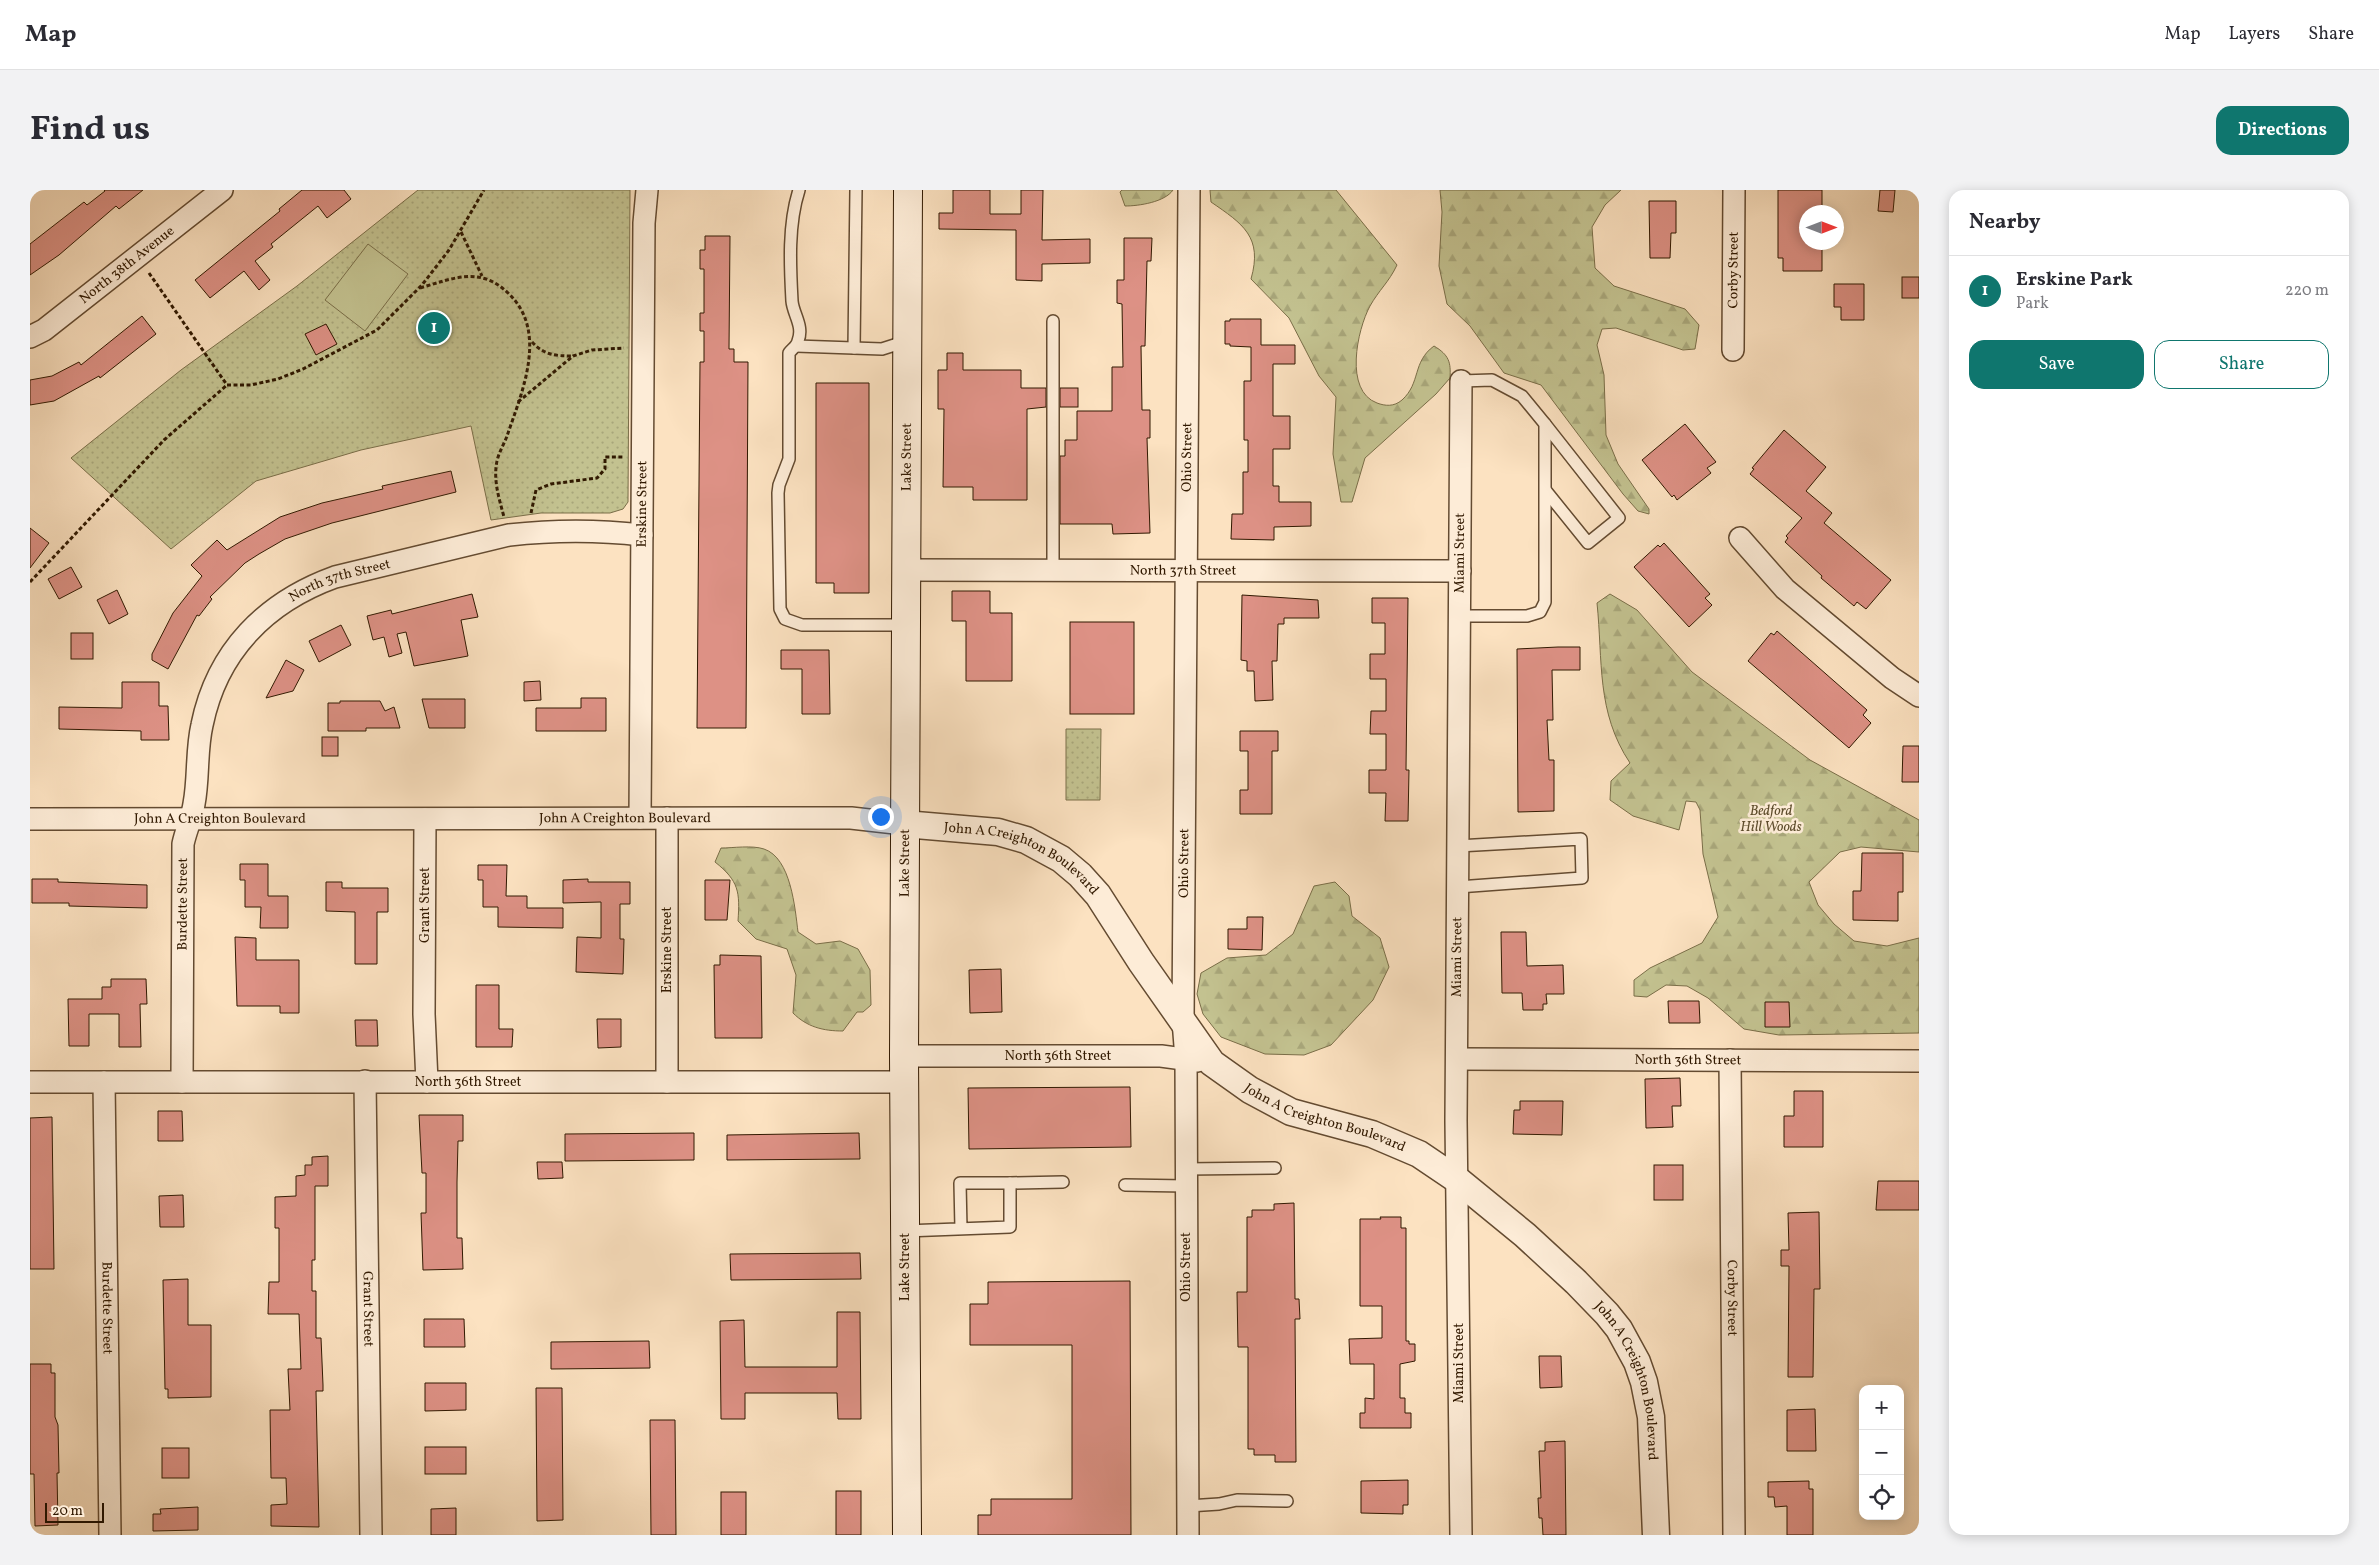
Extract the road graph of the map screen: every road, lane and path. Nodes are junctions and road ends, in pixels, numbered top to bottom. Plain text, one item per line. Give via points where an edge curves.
1 (222, 190) edge
2 (484, 190) edge
3 (647, 190) edge
4 (799, 190) edge
5 (856, 190) edge
6 (908, 190) edge
7 (1189, 190) edge
8 (1734, 190) edge
9 (461, 231) junction
10 (148, 272) dead end
11 (482, 276) junction
12 (420, 288) junction
13 (1053, 321) dead end
14 (30, 337) edge
15 (531, 341) junction
16 (907, 341) junction
17 (796, 346) junction
18 (630, 348) dead end
19 (854, 348) junction
20 (1734, 350) dead end
21 (572, 356) junction
22 (1461, 381) joint
23 (226, 385) junction
24 (518, 402) junction
25 (1545, 424) junction
26 (630, 457) dead end
27 (1546, 491) junction
28 (531, 516) dead end
29 (505, 521) dead end
30 (642, 535) junction
31 (1740, 538) dead end
32 (905, 570) junction
33 (1053, 570) junction
34 (1186, 570) junction
35 (1460, 571) junction
36 (30, 582) edge
37 (1459, 616) junction
38 (905, 625) junction
39 (1919, 696) edge
40 (640, 818) junction
41 (667, 818) junction
42 (30, 819) edge
43 (190, 819) junction
44 (425, 819) junction
45 (904, 824) junction
46 (1458, 846) junction
47 (1458, 887) junction
48 (1183, 1020) junction
49 (1186, 1059) junction
50 (1457, 1059) junction
51 (1730, 1060) junction
52 (1919, 1061) edge
53 (1212, 1063) junction
54 (904, 1069) junction
55 (365, 1081) junction
56 (30, 1082) edge
57 (104, 1082) junction
58 (182, 1082) junction
59 (427, 1082) junction
60 (667, 1082) junction
61 (1275, 1168) dead end
62 (1186, 1178) junction
63 (1458, 1181) junction
64 (1063, 1182) dead end
65 (1010, 1183) junction
66 (1125, 1185) dead end
67 (961, 1228) junction
68 (905, 1230) junction
69 (1287, 1500) dead end
70 (1188, 1506) junction
71 (110, 1535) edge
72 (371, 1535) edge
73 (908, 1535) edge
74 (1188, 1535) edge
75 (1461, 1535) edge
76 (1656, 1535) edge
77 (1734, 1535) edge

1 - 14 street, North 38th Avenue via 44,330
2 - 9 path
3 - 30 street, Erskine Street
4 - 17 lane via 793,209 792,232 792,303 798,316 799,332
5 - 19 lane
6 - 16 main road, Lake Street
7 - 34 street, Ohio Street
8 - 20 street, Corby Street
9 - 11 path
9 - 12 path
10 - 23 path
11 - 12 path
11 - 15 path via 497,282 515,299
12 - 23 path via 377,330 303,370 250,385
13 - 33 lane
15 - 21 path via 541,352
15 - 24 path
16 - 19 lane via 882,349
16 - 32 main road, Lake Street
17 - 19 lane
17 - 38 lane via 788,358 789,459 778,493 780,609 785,619 802,624
18 - 21 path via 592,350
21 - 24 path
22 - 25 lane via 1492,380 1522,396
22 - 35 street, Miami Street
23 - 36 path via 164,440
24 - 29 path via 497,460 495,480
25 - 27 lane
25 - 27 lane via 1619,518 1588,543
26 - 28 path via 605,457 605,469 597,478 542,486 533,495
27 - 37 lane via 1546,602 1540,612 1527,616
30 - 40 street, Erskine Street
30 - 43 street, North 37th Street via 618,532 509,535 334,577 289,598 246,634 228,657 215,682 201,726 196,792
31 - 39 street via 1785,589 1892,678
32 - 33 street, North 37th Street
32 - 38 main road, Lake Street
33 - 34 street, North 37th Street
34 - 35 street, North 37th Street
34 - 48 street, Ohio Street
35 - 37 street, Miami Street
37 - 46 street, Miami Street
38 - 45 main road, Lake Street
40 - 41 street, John A Creighton Boulevard
40 - 44 street, John A Creighton Boulevard
41 - 45 street, John A Creighton Boulevard via 851,818
41 - 60 street, Erskine Street
42 - 43 street, John A Creighton Boulevard
43 - 44 street, John A Creighton Boulevard
43 - 58 street, Burdette Street via 183,844
44 - 59 street, Grant Street
45 - 48 street, John A Creighton Boulevard via 998,832 1026,840 1061,858 1098,895
45 - 54 main road, Lake Street
46 - 47 street, Miami Street
46 - 47 lane via 1581,839 1582,878
47 - 50 street, Miami Street
48 - 49 street, Ohio Street
48 - 53 street, John A Creighton Boulevard
49 - 53 street, North 36th Street
49 - 54 street, North 36th Street via 1161,1056
49 - 62 street, Ohio Street
50 - 51 street, North 36th Street
50 - 63 street, Miami Street
51 - 52 street, North 36th Street
51 - 77 street, Corby Street
53 - 63 street, John A Creighton Boulevard via 1269,1101 1315,1120 1372,1134 1419,1154
54 - 60 street, North 36th Street
54 - 68 main road, Lake Street
55 - 58 street, North 36th Street
55 - 59 street, North 36th Street
55 - 72 street, Grant Street
56 - 57 street, North 36th Street
57 - 58 street, North 36th Street
57 - 71 street, Burdette Street
59 - 60 street, North 36th Street
61 - 62 lane
62 - 66 lane
62 - 70 street, Ohio Street
63 - 75 street, Miami Street
63 - 76 street, John A Creighton Boulevard via 1525,1234 1619,1329 1639,1369 1652,1417
64 - 65 lane
65 - 67 lane via 1010,1227
65 - 67 lane via 960,1183
67 - 68 lane
68 - 73 main road, Lake Street
69 - 70 lane via 1237,1500
70 - 74 street, Ohio Street

